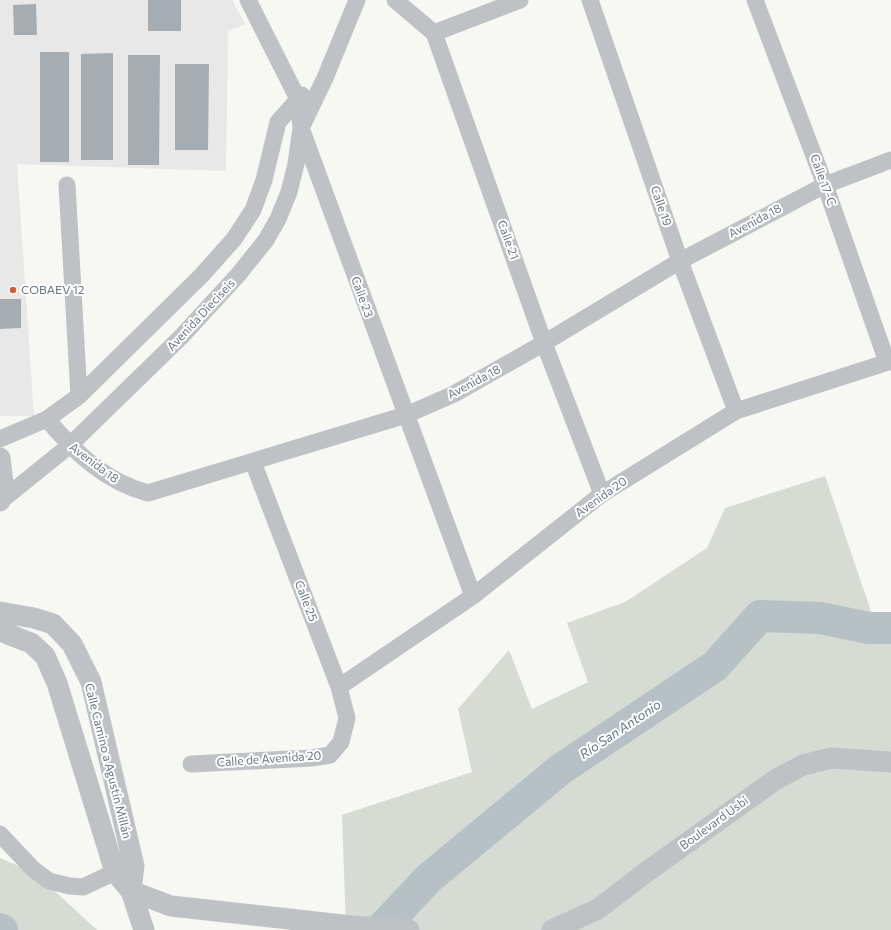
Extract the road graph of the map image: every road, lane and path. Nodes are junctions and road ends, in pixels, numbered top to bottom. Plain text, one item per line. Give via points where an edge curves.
1 (248, 0) edge
2 (357, 0) edge
3 (395, 0) edge
4 (520, 0) edge
5 (590, 0) edge
6 (755, 0) edge
7 (434, 33) junction
8 (325, 78) junction
9 (298, 99) junction
10 (301, 128) junction
11 (891, 160) edge
12 (67, 185) dead end
13 (825, 185) junction
14 (680, 261) junction
15 (544, 344) junction
16 (889, 362) edge
17 (79, 396) junction
18 (736, 411) junction
19 (406, 416) junction
20 (47, 419) junction
21 (0, 439) edge
22 (69, 446) junction
23 (0, 458) edge
24 (253, 462) junction
25 (602, 494) junction
26 (1, 501) edge
27 (473, 596) junction
28 (0, 612) edge
29 (0, 631) edge
30 (339, 687) junction
31 (341, 742) joint
32 (891, 762) edge
33 (191, 764) dead end
34 (0, 834) edge
35 (115, 872) junction
36 (131, 891) junction
37 (171, 906) junction
38 (144, 930) edge
39 (409, 930) edge
40 (552, 930) edge

1 - 9 street, Calle 23
2 - 8 street, Avenida Dieciseis
3 - 7 street
4 - 7 street
5 - 14 street, Calle 19
6 - 13 street, Calle 17-C
7 - 15 street, Calle 21
8 - 9 street, Avenida Dieciseis
8 - 10 street, Avenida Dieciseis
9 - 10 street, Calle 23
9 - 17 street, Avenida Dieciseis via 278,122 264,180 253,210 234,239 201,276
10 - 19 street, Calle 23
10 - 22 street, Avenida Dieciseis via 289,192 266,240 238,275 181,337
11 - 13 street, Avenida 18
12 - 17 street
13 - 14 street, Avenida 18
13 - 16 street, Calle 17-C
14 - 15 street, Avenida 18
14 - 18 street, Calle 19
15 - 19 street, Avenida 18 via 454,394
15 - 25 street, Calle 21
16 - 18 street, Avenida 20
17 - 20 street, Avenida Dieciseis
18 - 25 street, Avenida 20
19 - 24 street, Avenida 18
19 - 27 street, Calle 23
20 - 21 street, Avenida Dieciseis
20 - 22 street, Avenida 18
22 - 24 street, Avenida 18 via 112,480 131,489 148,493
22 - 26 street, Avenida Dieciseis
23 - 26 street via 3,483
24 - 30 street, Calle 25
25 - 27 street, Avenida 20
27 - 30 street, Avenida 20
28 - 36 street, Calle Camino a Agustín Millán via 53,624 72,644 91,682 134,866
29 - 35 street, Calle Camino a Agustín Millán via 31,643 45,656 57,684
30 - 31 street, Calle 25 via 347,718
31 - 33 street, Calle de Avenida 20 via 330,755 312,758
32 - 40 street, Boulevard Usbi via 831,758 803,765 775,780 598,910
34 - 35 street via 33,869 49,881 83,887
35 - 36 street, Calle Camino a Agustín Millán
36 - 37 street
36 - 38 street, Calle Camino a Agustín Millán
37 - 38 street
37 - 39 street

